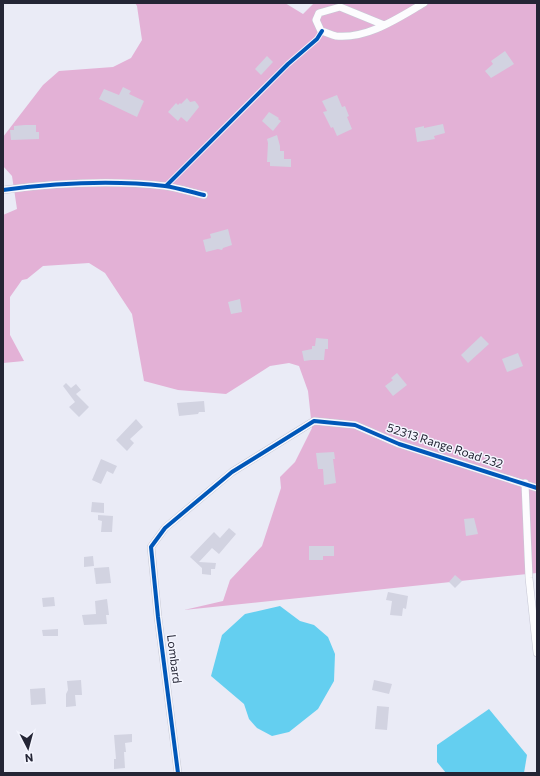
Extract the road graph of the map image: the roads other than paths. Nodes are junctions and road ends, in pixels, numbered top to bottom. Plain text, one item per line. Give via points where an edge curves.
1 (424, 3) edge
2 (384, 26) junction
3 (3, 190) edge
4 (204, 195) dead end
5 (525, 483) junction
6 (537, 488) edge
7 (151, 547) joint
8 (537, 653) edge
9 (178, 773) edge

1 - 2 street
2 - 2 street via 340,7 319,13 316,20 321,31 336,36 355,35
3 - 4 street via 93,182 166,186
5 - 6 street, 52313 Range Road 232
5 - 7 street, 52313 Range Road 232 via 399,444 355,424 314,421 232,472 166,528
5 - 8 street via 529,578
7 - 9 street, Lombard

